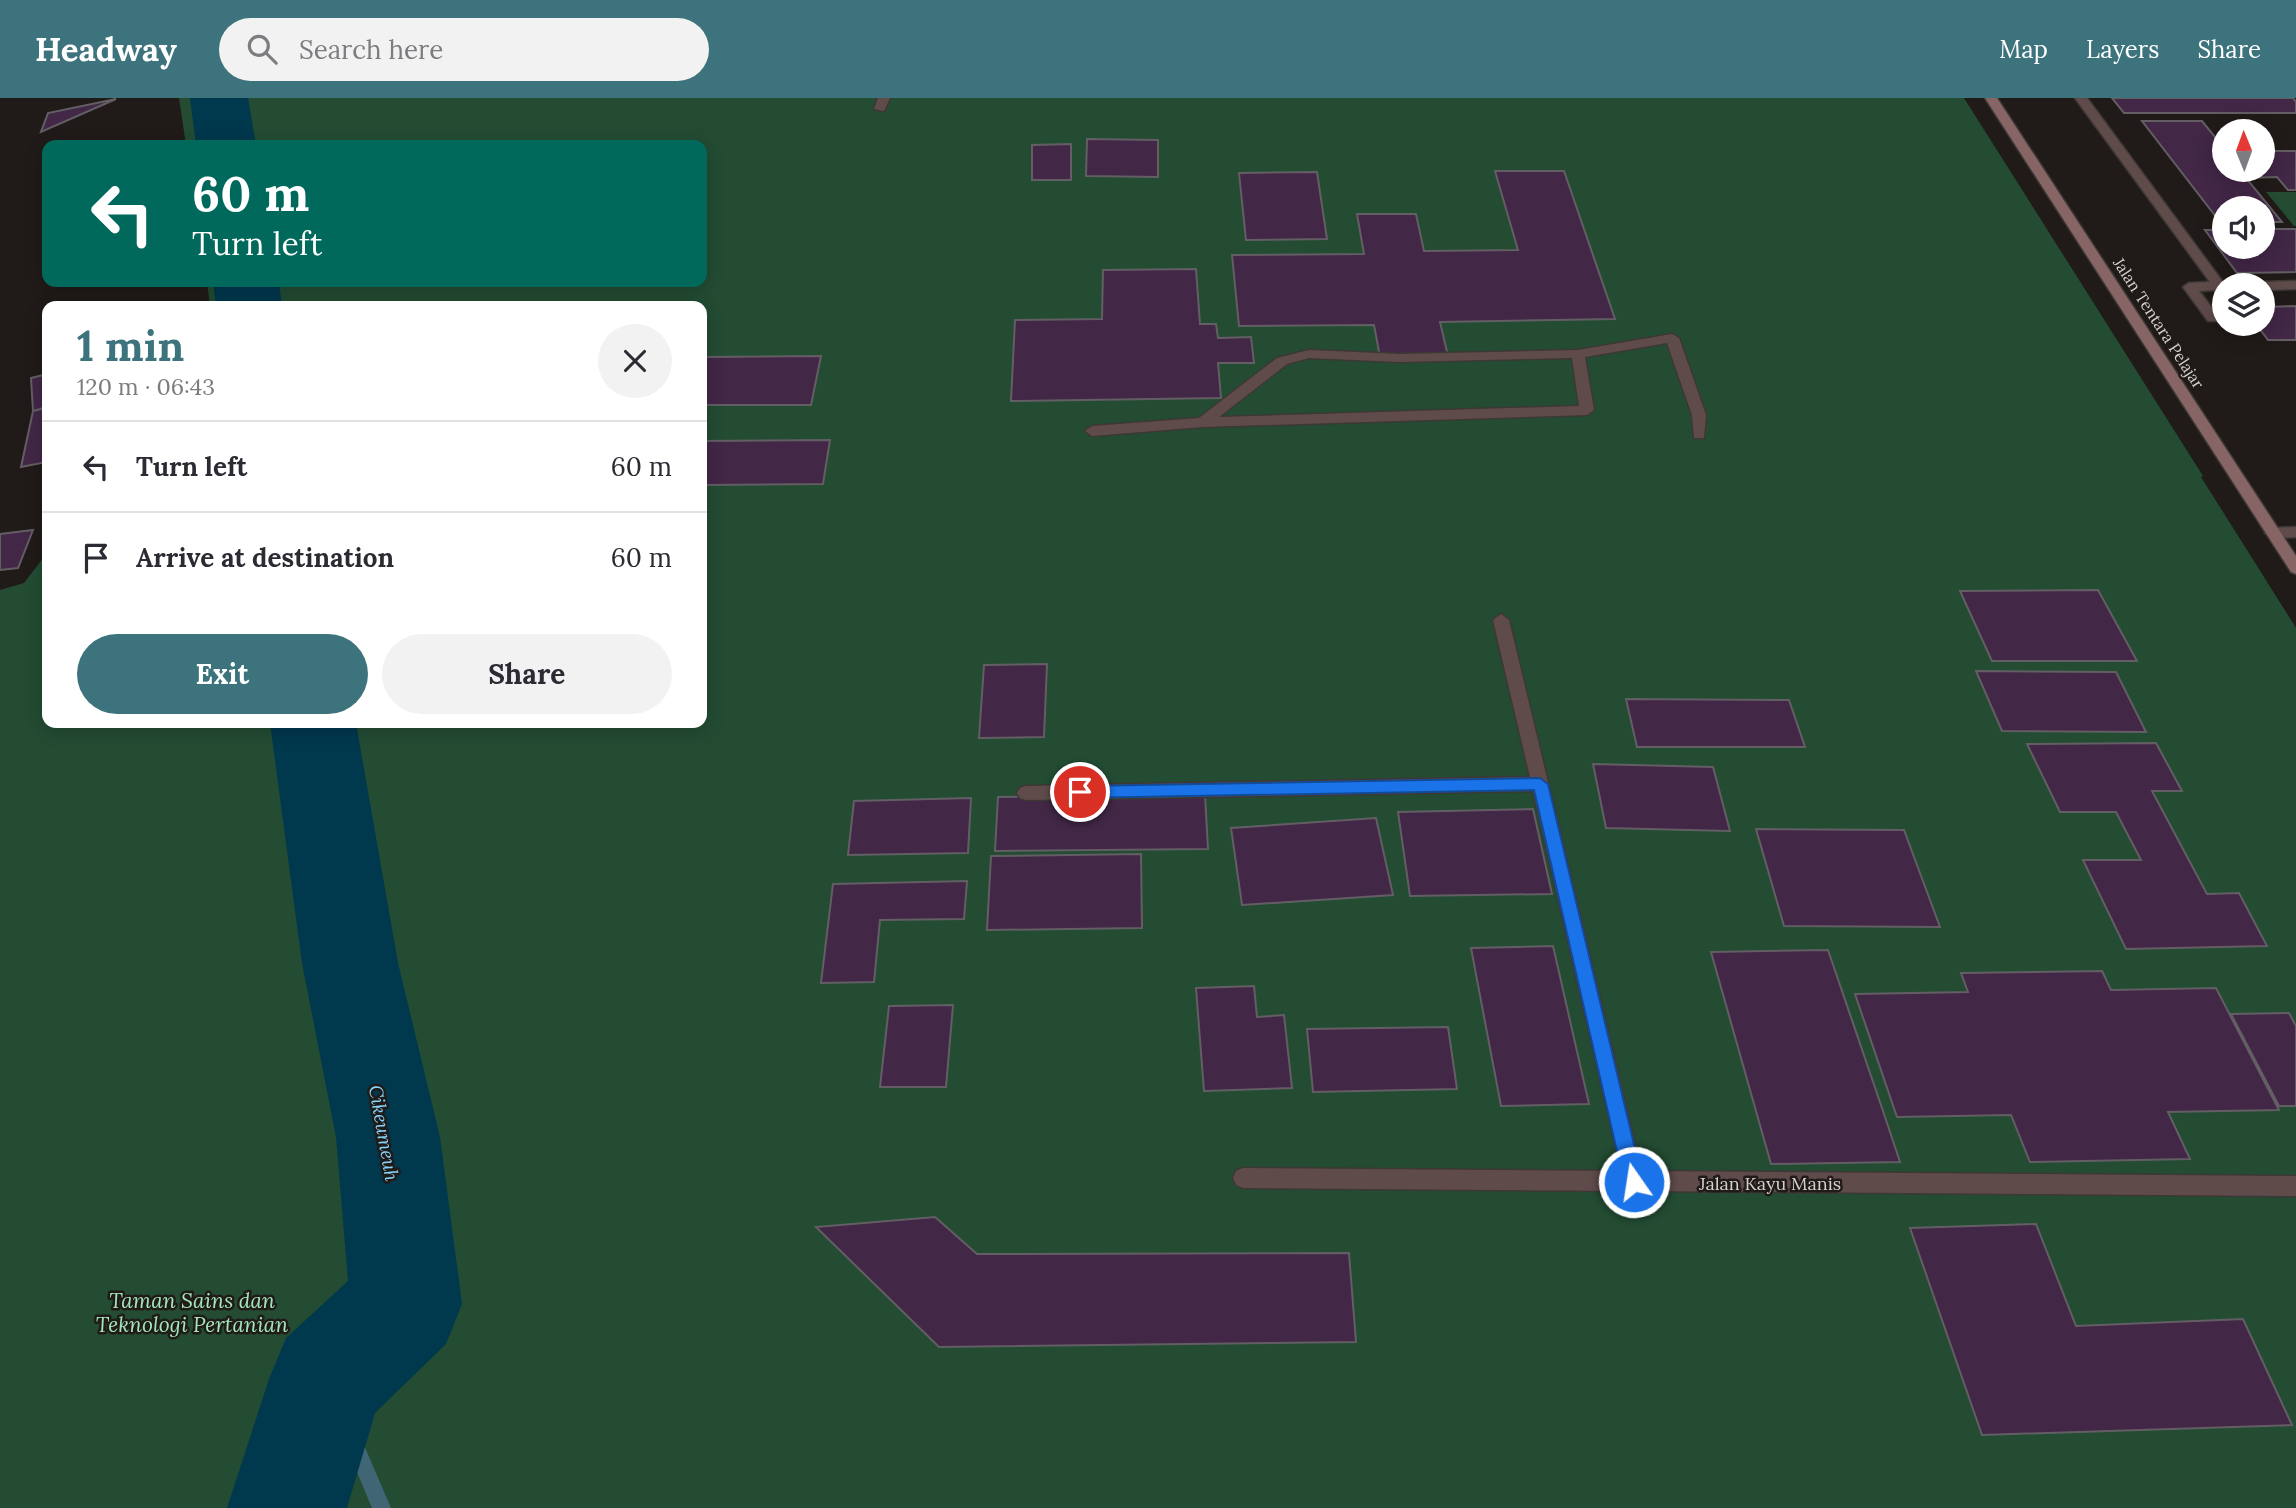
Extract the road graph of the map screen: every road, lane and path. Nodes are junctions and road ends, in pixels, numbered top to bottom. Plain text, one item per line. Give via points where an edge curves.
1 (1991, 98) edge
2 (2081, 98) edge
3 (2212, 273) edge
4 (2296, 285) edge
5 (2212, 286) edge
6 (2275, 286) edge
7 (2212, 317) edge
8 (1578, 354) junction
9 (1203, 422) junction
10 (1091, 431) dead end
11 (1699, 435) dead end
12 (2296, 532) edge
13 (2273, 533) junction
14 (2296, 568) edge
15 (1501, 620) dead end
16 (1540, 784) junction
17 (1026, 793) dead end
18 (1243, 1178) dead end
19 (1634, 1182) junction
20 (2296, 1186) edge

1 - 13 main road, Jalan Tentara Pelajar
2 - 3 street
4 - 6 street
5 - 7 street via 2189,287
8 - 9 street via 1400,358 1309,354 1282,360
8 - 9 street via 1587,410
8 - 11 street via 1672,338 1699,415
9 - 10 street
12 - 13 street
13 - 14 main road, Jalan Tentara Pelajar
15 - 16 street
16 - 17 street
16 - 19 street
18 - 19 street, Jalan Kayu Manis
19 - 20 street, Jalan Kayu Manis

